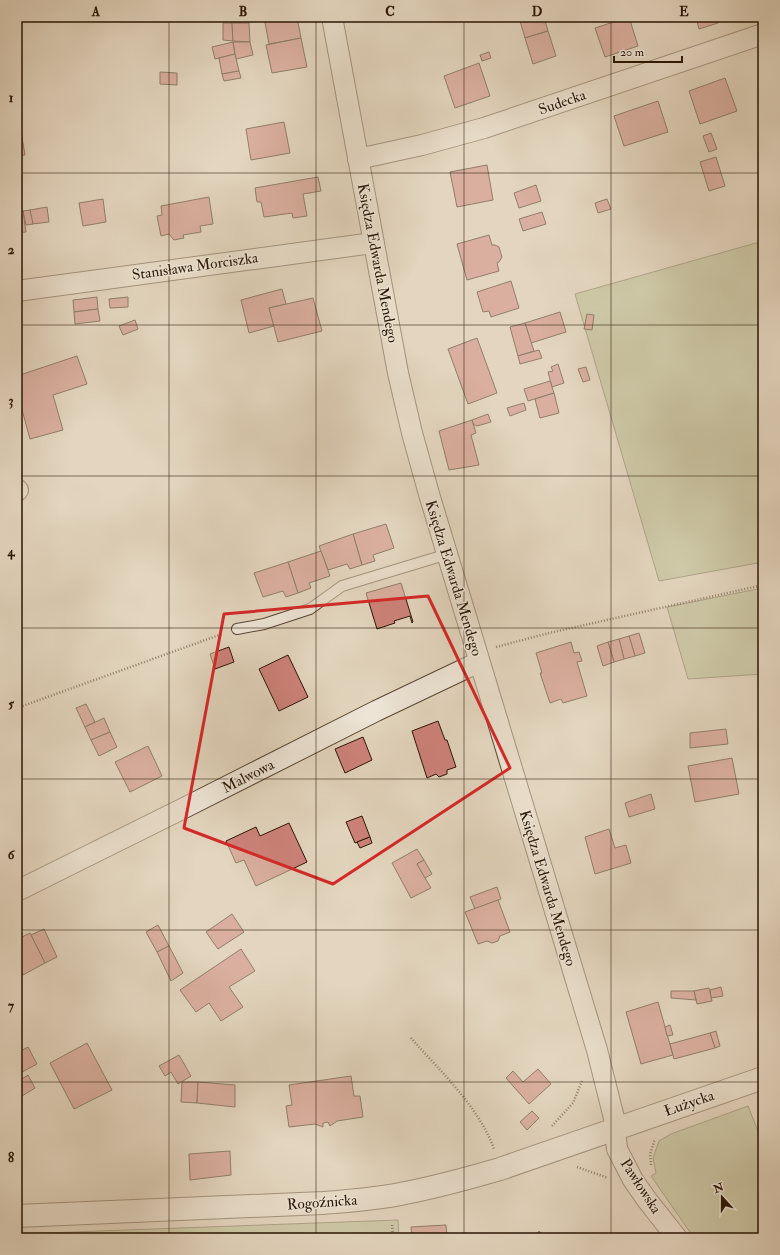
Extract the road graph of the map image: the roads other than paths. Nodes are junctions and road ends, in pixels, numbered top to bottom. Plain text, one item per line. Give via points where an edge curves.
1 (332, 17) edge
2 (763, 34) edge
3 (358, 159) junction
4 (373, 243) junction
5 (17, 290) edge
6 (448, 554) junction
7 (237, 629) road end
8 (478, 657) junction
9 (17, 891) edge
10 (763, 1078) edge
11 (616, 1129) junction
12 (17, 1216) edge
13 (677, 1238) edge

1 - 3 street, Księdza Edwarda Mendego
2 - 3 street, Sudecka via 484,128
3 - 4 street, Księdza Edwarda Mendego
4 - 5 street, Stanisława Morciszka
4 - 6 street, Księdza Edwarda Mendego via 412,433
6 - 7 lane via 342,586 310,609 264,624
6 - 8 street, Księdza Edwarda Mendego
8 - 9 street, Malwowa
8 - 11 street, Księdza Edwarda Mendego via 597,1050
10 - 11 street, Łużycka
11 - 12 street, Rogoźnicka via 465,1180 404,1194 363,1200
11 - 13 street, Pawłowska via 617,1148 625,1165

